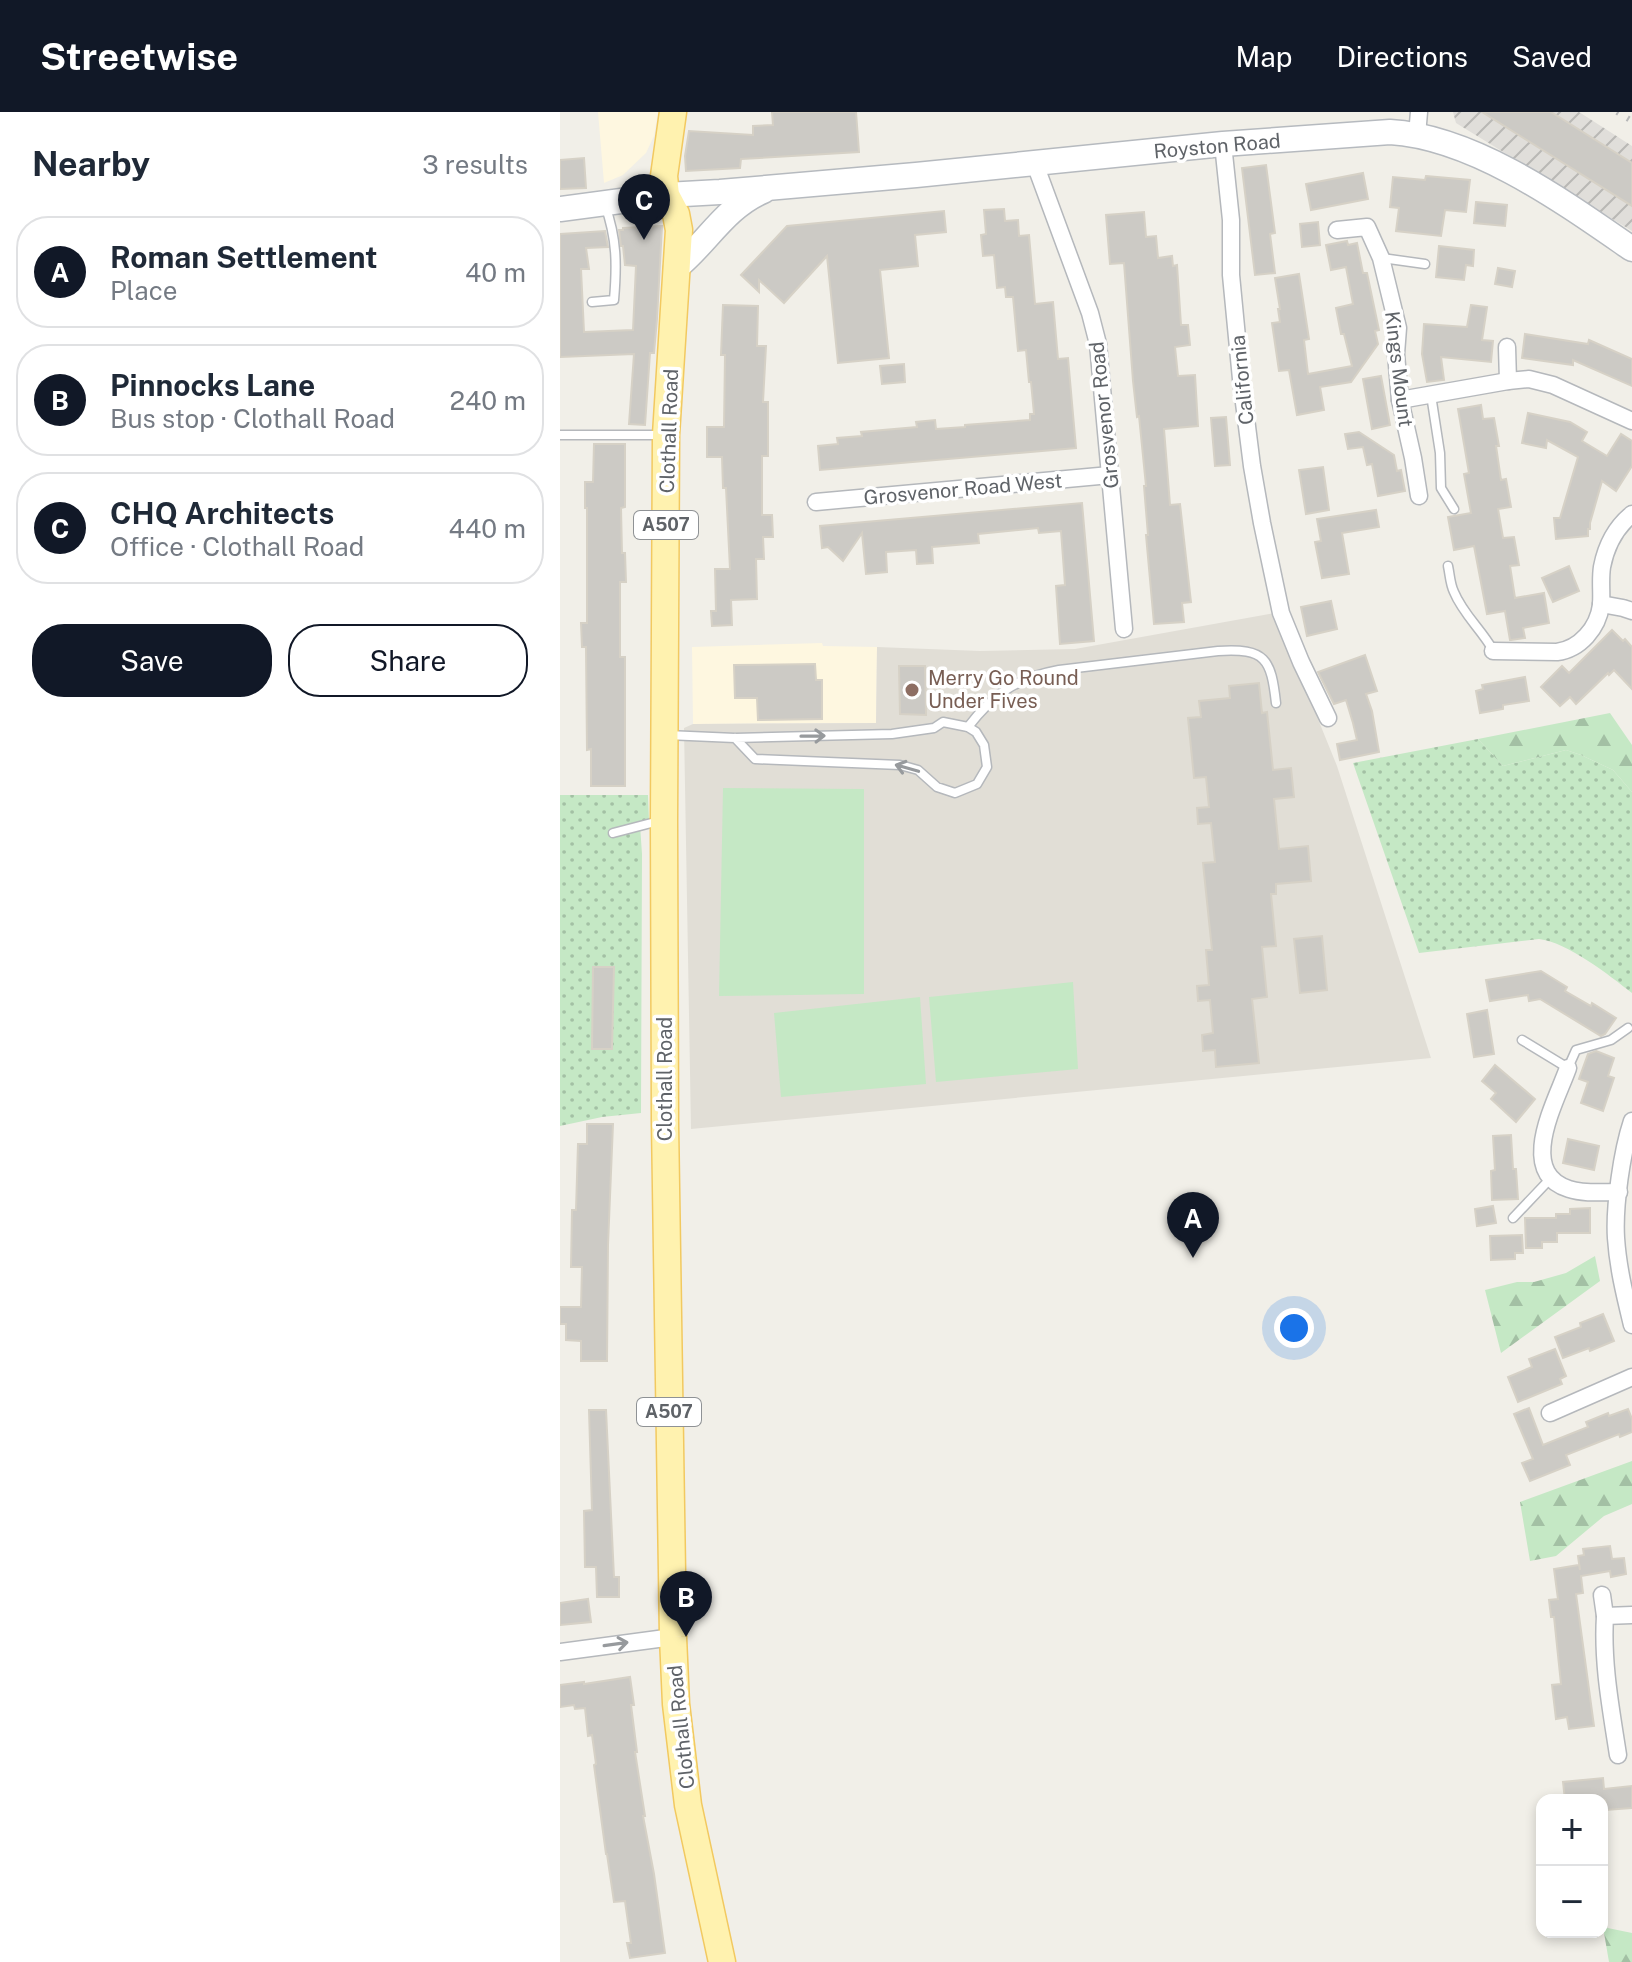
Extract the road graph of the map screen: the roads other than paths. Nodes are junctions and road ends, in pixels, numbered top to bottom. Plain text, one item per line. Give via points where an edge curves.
1 (673, 112) edge
2 (1418, 124) edge
3 (1223, 144) junction
4 (1035, 164) junction
5 (773, 187) junction
6 (666, 195) junction
7 (605, 205) junction
8 (560, 209) edge
9 (1337, 230) dead end
10 (1632, 249) edge
11 (1381, 258) junction
12 (1425, 264) dead end
13 (676, 268) junction
14 (592, 302) dead end
15 (1507, 347) dead end
16 (1508, 381) junction
17 (1431, 395) junction
18 (1400, 400) junction
19 (1632, 421) edge
20 (560, 435) edge
21 (666, 435) junction
22 (1110, 475) junction
23 (1419, 496) dead end
24 (816, 502) dead end
25 (1454, 509) dead end
26 (1632, 514) edge
27 (1448, 566) dead end
28 (1601, 604) junction
29 (1632, 611) edge
30 (1124, 629) dead end
31 (1493, 651) joint
32 (1276, 703) dead end
33 (1328, 718) dead end
34 (968, 727) junction
35 (665, 735) junction
36 (735, 738) junction
37 (664, 821) junction
38 (613, 833) dead end
39 (1628, 1028) dead end
40 (1522, 1040) dead end
41 (1568, 1068) junction
42 (1632, 1121) edge
43 (1551, 1177) junction
44 (1619, 1192) junction
45 (1513, 1218) dead end
46 (1632, 1325) edge
47 (1632, 1377) edge
48 (1550, 1413) dead end
49 (1602, 1595) dead end
50 (1632, 1615) edge
51 (1605, 1616) junction
52 (673, 1637) junction
53 (560, 1652) edge
54 (1618, 1755) dead end
55 (722, 1962) edge

1 - 6 main road, A507
2 - 3 main road, Royston Road via 1390,132
2 - 10 main road, Royston Road via 1561,201
3 - 4 main road, Royston Road
3 - 33 street, California via 1252,466 1281,613
4 - 5 main road, Royston Road
4 - 22 street, Grosvenor Road via 1098,344
5 - 6 main road, Royston Road
5 - 13 main road, Royston Road via 727,215
6 - 7 main road, Royston Road
6 - 13 main road, Clothall Road / A507 via 679,230
7 - 8 main road, Royston Road
7 - 14 lane via 617,263 614,300
9 - 11 street, Kings Mount via 1367,227
11 - 12 lane
11 - 18 street, Kings Mount via 1398,328
13 - 21 main road, Clothall Road / A507
15 - 16 street
16 - 17 street
16 - 19 street via 1553,385
17 - 18 street
17 - 25 lane via 1441,488
18 - 23 street, Kings Mount
20 - 21 lane
21 - 35 main road, Clothall Road / A507
22 - 24 street, Grosvenor Road West
22 - 30 street, Grosvenor Road
26 - 28 street via 1607,549
27 - 31 lane via 1455,596
28 - 29 street
28 - 31 street via 1584,639 1566,651
32 - 34 lane via 1273,674 1260,657 1242,649 1035,675 1016,682
36 -> 34 lane via 892,734 943,722
34 -> 36 lane via 984,745 987,767 977,784 955,793 900,765 755,759
35 - 36 lane
35 - 37 main road, Clothall Road / A507
37 - 38 lane
37 - 52 main road, Clothall Road / A507
39 - 41 lane via 1611,1040 1576,1050
40 - 41 lane
41 - 43 street via 1541,1149
42 - 44 street
43 - 44 street via 1574,1191
43 - 45 lane
44 - 46 street via 1616,1236
47 - 48 street
49 - 51 street
50 - 51 street
51 - 54 street via 1606,1681
53 -> 52 street
52 - 55 main road, Clothall Road / A507 via 688,1805

